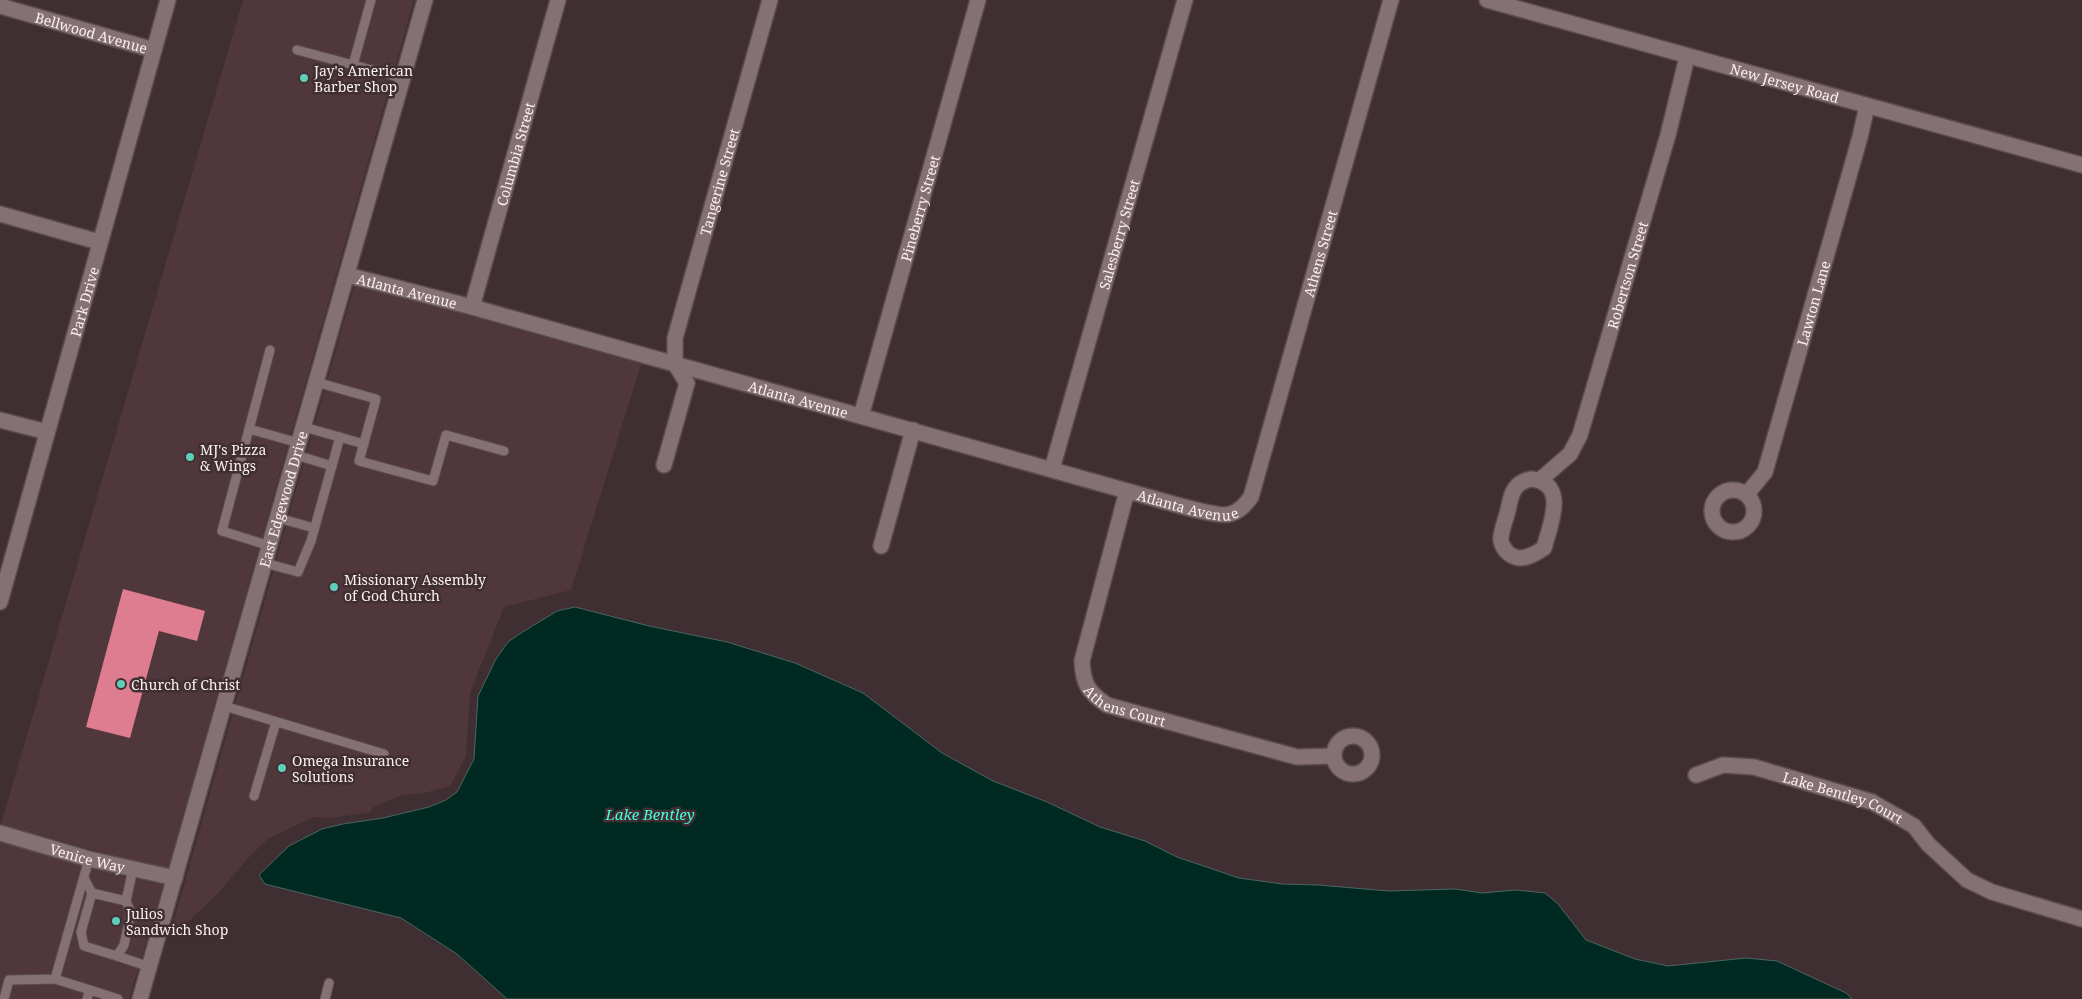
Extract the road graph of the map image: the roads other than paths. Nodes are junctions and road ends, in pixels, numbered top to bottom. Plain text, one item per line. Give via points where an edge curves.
1 (168, 0) edge
2 (371, 0) edge
3 (424, 0) edge
4 (558, 0) edge
5 (770, 0) edge
6 (978, 0) edge
7 (1185, 0) edge
8 (1391, 0) edge
9 (1487, 0) edge
10 (1521, 5) edge
11 (0, 6) edge
12 (154, 50) junction
13 (297, 50) dead end
14 (1687, 57) junction
15 (353, 66) junction
16 (402, 78) junction
17 (1867, 106) junction
18 (2082, 165) edge
19 (0, 214) edge
20 (99, 242) junction
21 (347, 275) junction
22 (472, 307) junction
23 (270, 350) dead end
24 (675, 364) junction
25 (316, 382) junction
26 (861, 416) junction
27 (0, 420) edge
28 (304, 427) junction
29 (249, 429) junction
30 (913, 430) junction
31 (47, 432) junction
32 (340, 438) junction
33 (364, 444) junction
34 (297, 449) junction
35 (504, 451) dead end
36 (664, 465) dead end
37 (332, 466) junction
38 (1052, 469) junction
39 (1540, 480) junction
40 (1127, 491) junction
41 (1747, 494) dead end
42 (1246, 504) joint
43 (278, 518) junction
44 (314, 528) junction
45 (270, 546) junction
46 (881, 546) dead end
47 (265, 563) junction
48 (0, 602) edge
49 (224, 706) junction
50 (276, 722) junction
51 (384, 754) dead end
52 (1334, 756) dead end
53 (1696, 775) dead end
54 (254, 796) dead end
55 (0, 833) edge
56 (89, 859) junction
57 (134, 870) junction
58 (84, 878) junction
59 (176, 878) junction
60 (92, 893) junction
61 (126, 901) junction
62 (2082, 919) edge
63 (117, 956) junction
64 (150, 967) junction
65 (5, 979) edge
66 (55, 979) junction
67 (329, 983) dead end
68 (89, 994) edge
69 (4, 999) edge
70 (118, 999) edge
71 (140, 999) edge
72 (325, 999) edge

1 - 12 street, Park Drive
2 - 15 lane
3 - 16 street, East Edgewood Drive
4 - 22 street, Columbia Street
5 - 24 street, Tangerine Street via 675,338
6 - 26 street, Pineberry Street
7 - 38 street, Salesberry Street
8 - 42 street, Athens Street via 1254,487
9 - 10 street, New Jersey Road
10 - 14 street, New Jersey Road
11 - 12 street, Bellwood Avenue
12 - 20 street, Park Drive
13 - 15 lane
14 - 17 street, New Jersey Road
14 - 39 street, Robertson Street via 1668,135 1580,435 1570,454
15 - 16 lane
16 - 21 street, East Edgewood Drive
17 - 18 street, New Jersey Road
17 - 41 street, Lawton Lane via 1766,472
19 - 20 street
20 - 31 street, Park Drive
21 - 22 street, Atlanta Avenue
21 - 25 street, East Edgewood Drive
22 - 24 street, Atlanta Avenue
23 - 29 lane
24 - 26 street, Atlanta Avenue
24 - 36 street via 687,383
25 - 28 street, East Edgewood Drive
25 - 33 lane via 376,399
26 - 30 street, Atlanta Avenue
27 - 31 street
28 - 32 lane
28 - 34 street, East Edgewood Drive
29 - 34 lane
29 - 45 lane via 222,531
30 - 38 street, Atlanta Avenue
30 - 46 street
31 - 48 street, Park Drive
32 - 33 lane
32 - 37 lane
33 - 35 lane via 359,461 433,481 446,435
34 - 37 lane
34 - 43 street, East Edgewood Drive
37 - 44 lane
38 - 40 street, Atlanta Avenue
39 - 39 street, Robertson Street via 1523,481 1512,494 1500,538 1508,553 1516,557 1533,556 1544,548 1555,499 1547,484
40 - 42 street, Atlanta Avenue via 1228,515
40 - 52 street, Athens Court via 1084,648 1083,678 1092,694 1107,705 1297,757
43 - 44 lane
43 - 45 street, East Edgewood Drive
44 - 47 lane via 298,572
45 - 47 street, East Edgewood Drive
47 - 49 street, East Edgewood Drive
49 - 50 lane
49 - 59 street, East Edgewood Drive
50 - 51 lane
50 - 54 lane
53 - 62 street, Lake Bentley Court via 1723,765 1754,767 1872,802 1914,826 1928,844 1967,880 1992,892
55 - 56 street, Venice Way
56 - 57 street, Venice Way
56 - 58 lane
57 - 59 street, Venice Way
57 - 61 lane
58 - 60 lane
58 - 66 lane
59 - 64 street, East Edgewood Drive
60 - 61 lane
60 - 63 lane via 82,932 84,946
61 - 63 lane via 131,913 124,945
63 - 64 lane
64 - 71 street, East Edgewood Drive
65 - 66 lane
65 - 69 lane
66 - 68 lane
67 - 72 lane
68 - 70 lane

